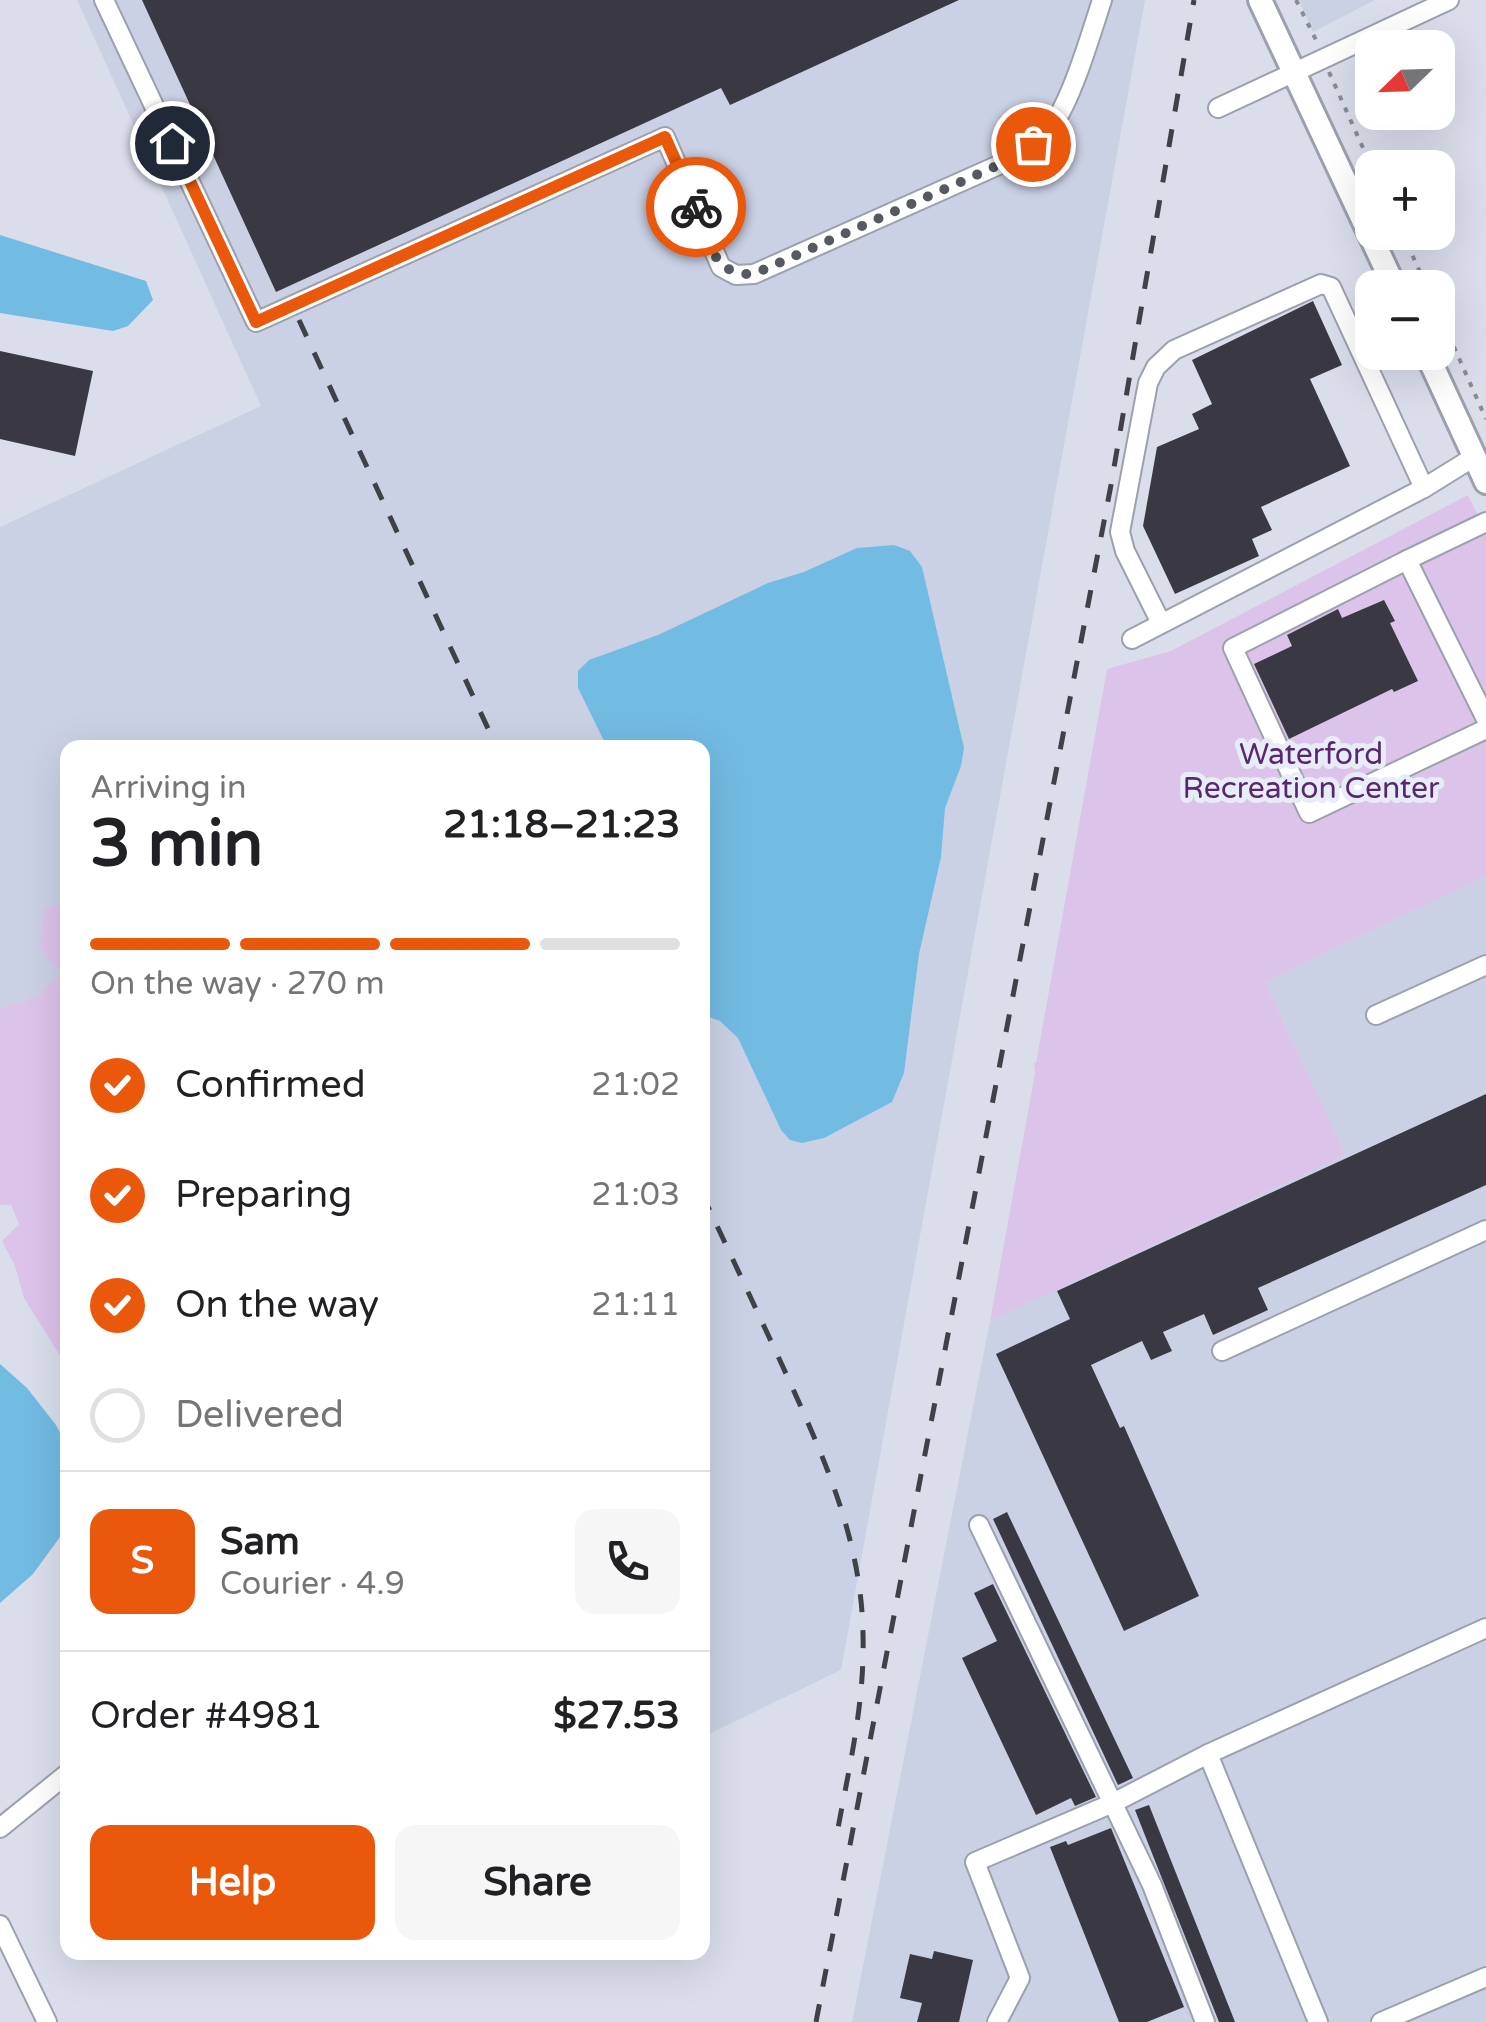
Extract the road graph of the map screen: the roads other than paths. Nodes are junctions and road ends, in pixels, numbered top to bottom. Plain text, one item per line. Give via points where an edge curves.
1 (104, 0) edge
2 (1102, 0) edge
3 (1260, 0) edge
4 (1442, 2) edge
5 (1296, 74) junction
6 (1218, 108) dead end
7 (1388, 270) edge
8 (1434, 370) edge
9 (1474, 457) junction
10 (1486, 482) edge
11 (1424, 488) junction
12 (1486, 522) edge
13 (1407, 560) junction
14 (1161, 622) junction
15 (1132, 639) dead end
16 (1479, 689) edge
17 (1486, 719) edge
18 (1486, 729) edge
19 (1486, 965) edge
20 (1376, 1015) dead end
21 (1486, 1230) edge
22 (1222, 1351) dead end
23 (980, 1525) dead end
24 (1486, 1628) edge
25 (1208, 1754) junction
26 (60, 1779) edge
27 (1112, 1803) junction
28 (0, 1828) edge
29 (0, 1925) edge
30 (1486, 1977) edge
31 (47, 2022) edge
32 (997, 2022) edge
33 (1205, 2022) edge
34 (1318, 2022) edge
35 (1381, 2022) edge

1 - 2 street via 256,322 665,137 721,267 754,274 1033,144 1052,126
3 - 5 main road
4 - 5 street
5 - 6 street
5 - 7 main road
8 - 9 main road
9 - 10 main road
9 - 11 street
11 - 14 street
11 - 14 street via 1331,287 1321,284 1174,350 1148,384 1120,532
12 - 13 street
13 - 16 street
13 - 18 street via 1233,648 1309,813
14 - 15 street
16 - 17 street
19 - 20 street
21 - 22 street
23 - 27 street
24 - 25 street
25 - 27 street
25 - 34 street
26 - 28 street
27 - 32 street via 975,1862 1020,1978
27 - 33 street
29 - 31 street
30 - 35 street

